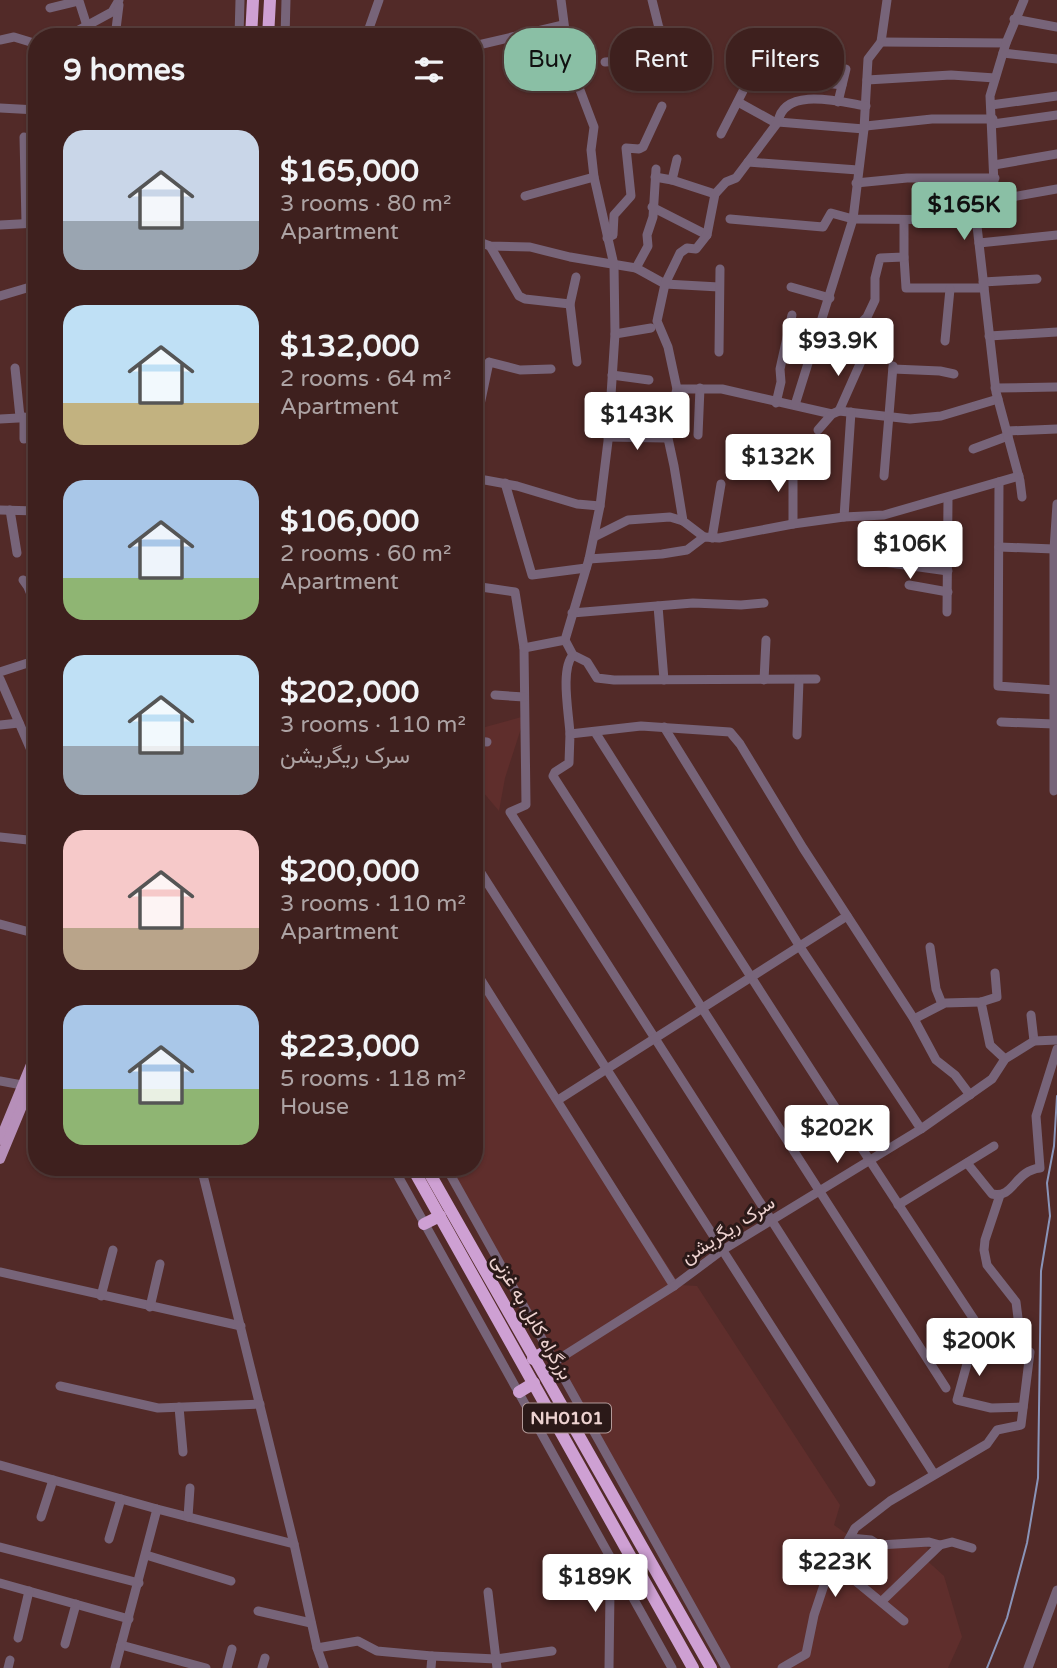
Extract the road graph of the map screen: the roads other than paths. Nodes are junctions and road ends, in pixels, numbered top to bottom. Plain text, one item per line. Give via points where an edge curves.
1 (119, 0) edge
2 (240, 0) edge
3 (253, 0) edge
4 (270, 0) edge
5 (286, 0) edge
6 (379, 0) edge
7 (561, 0) edge
8 (652, 0) edge
9 (887, 0) edge
10 (1024, 0) edge
11 (50, 8) dead end
12 (1014, 19) junction
13 (564, 24) junction
14 (87, 26) junction
15 (1057, 27) edge
16 (83, 28) edge
17 (116, 28) edge
18 (239, 28) edge
19 (251, 28) edge
20 (268, 28) edge
21 (285, 28) edge
22 (369, 28) edge
23 (659, 28) edge
24 (0, 40) edge
25 (28, 41) edge
26 (881, 43) junction
27 (1006, 43) junction
28 (483, 44) edge
29 (1003, 53) junction
30 (1057, 59) edge
31 (605, 62) dead end
32 (610, 62) edge
33 (846, 68) dead end
34 (844, 76) edge
35 (995, 78) junction
36 (867, 80) junction
37 (743, 91) dead end
38 (841, 91) edge
39 (1057, 96) edge
40 (738, 102) junction
41 (838, 102) junction
42 (991, 105) junction
43 (662, 106) dead end
44 (866, 106) junction
45 (0, 108) edge
46 (28, 110) edge
47 (1057, 115) edge
48 (993, 121) junction
49 (777, 122) junction
50 (864, 129) junction
51 (721, 134) dead end
52 (24, 137) dead end
53 (1057, 154) edge
54 (677, 159) dead end
55 (748, 162) junction
56 (994, 165) junction
57 (858, 170) junction
58 (594, 177) junction
59 (995, 178) junction
60 (672, 180) junction
61 (856, 183) junction
62 (1057, 189) edge
63 (715, 194) junction
64 (524, 196) dead end
65 (995, 200) junction
66 (652, 207) junction
67 (730, 219) dead end
68 (853, 219) junction
69 (904, 220) junction
70 (984, 220) junction
71 (26, 223) joint
72 (0, 225) edge
73 (707, 235) junction
74 (1057, 235) edge
75 (607, 238) junction
76 (483, 243) edge
77 (979, 243) junction
78 (490, 246) junction
79 (904, 257) junction
80 (614, 265) junction
81 (636, 268) junction
82 (720, 269) dead end
83 (576, 277) dead end
84 (1037, 279) dead end
85 (665, 284) junction
86 (983, 285) junction
87 (719, 287) junction
88 (791, 287) dead end
89 (28, 288) edge
90 (950, 289) junction
91 (0, 296) edge
92 (830, 299) junction
93 (570, 304) junction
94 (792, 315) dead end
95 (651, 328) dead end
96 (1057, 332) edge
97 (615, 334) junction
98 (989, 336) junction
99 (945, 341) dead end
100 (719, 352) dead end
101 (577, 362) dead end
102 (15, 368) dead end
103 (551, 369) dead end
104 (954, 374) dead end
105 (612, 375) junction
106 (649, 380) dead end
107 (1057, 387) edge
108 (701, 388) junction
109 (995, 388) junction
110 (677, 389) junction
111 (483, 390) edge
112 (998, 399) junction
113 (776, 403) junction
114 (795, 405) junction
115 (851, 412) junction
116 (836, 413) junction
117 (22, 417) junction
118 (28, 417) edge
119 (888, 417) junction
120 (0, 419) edge
121 (1057, 429) edge
122 (818, 430) dead end
123 (1007, 434) junction
124 (698, 436) dead end
125 (608, 437) junction
126 (666, 438) junction
127 (24, 439) dead end
128 (973, 449) dead end
129 (793, 464) dead end
130 (884, 476) dead end
131 (1019, 476) junction
132 (483, 479) edge
133 (999, 482) junction
134 (505, 483) junction
135 (721, 484) dead end
136 (1022, 497) dead end
137 (948, 499) junction
138 (1057, 505) edge
139 (600, 506) junction
140 (5, 510) edge
141 (28, 511) edge
142 (844, 517) junction
143 (683, 521) junction
144 (793, 524) junction
145 (594, 537) junction
146 (708, 537) junction
147 (999, 547) junction
148 (17, 553) dead end
149 (1055, 554) edge
150 (876, 562) dead end
151 (588, 564) junction
152 (948, 571) junction
153 (23, 580) dead end
154 (909, 585) dead end
155 (28, 587) edge
156 (483, 587) edge
157 (948, 592) junction
158 (764, 603) dead end
159 (658, 606) junction
160 (947, 612) dead end
161 (572, 613) junction
162 (565, 640) junction
163 (766, 640) dead end
164 (524, 648) junction
165 (573, 654) junction
166 (28, 663) edge
167 (1056, 670) edge
168 (0, 671) edge
169 (0, 679) edge
170 (664, 680) junction
171 (764, 680) junction
172 (799, 680) junction
173 (816, 680) dead end
174 (1055, 690) junction
175 (495, 695) dead end
176 (524, 697) junction
177 (1001, 722) dead end
178 (19, 723) junction
179 (1054, 724) junction
180 (0, 725) edge
181 (664, 727) junction
182 (595, 732) junction
183 (570, 734) junction
184 (797, 735) dead end
185 (25, 737) junction
186 (28, 738) edge
187 (483, 742) edge
188 (487, 742) dead end
189 (28, 744) edge
190 (1054, 791) dead end
191 (0, 837) edge
192 (28, 840) edge
193 (483, 876) edge
194 (847, 916) junction
195 (0, 924) edge
196 (28, 932) edge
197 (800, 947) junction
198 (930, 947) dead end
199 (995, 973) dead end
200 (753, 977) junction
201 (483, 983) edge
202 (981, 1002) junction
203 (942, 1004) junction
204 (704, 1009) junction
205 (1031, 1015) dead end
206 (914, 1019) junction
207 (655, 1039) junction
208 (1057, 1040) edge
209 (1034, 1041) junction
210 (1057, 1049) edge
211 (1005, 1059) junction
212 (606, 1069) junction
213 (28, 1071) edge
214 (0, 1081) edge
215 (22, 1085) junction
216 (28, 1092) edge
217 (970, 1095) junction
218 (558, 1100) junction
219 (921, 1129) junction
220 (2, 1132) edge
221 (994, 1146) dead end
222 (0, 1159) edge
223 (869, 1163) junction
224 (967, 1163) junction
225 (203, 1176) edge
226 (398, 1176) edge
227 (417, 1176) edge
228 (431, 1176) edge
229 (451, 1176) edge
230 (821, 1192) junction
231 (1000, 1195) junction
232 (898, 1205) junction
233 (440, 1216) junction
234 (772, 1221) junction
235 (424, 1224) junction
236 (113, 1250) dead end
237 (721, 1251) junction
238 (160, 1264) dead end
239 (0, 1272) edge
240 (674, 1286) junction
241 (101, 1296) junction
242 (150, 1307) junction
243 (241, 1326) junction
244 (981, 1331) dead end
245 (1021, 1342) dead end
246 (520, 1347) junction
247 (1030, 1352) dead end
248 (970, 1353) dead end
249 (551, 1356) junction
250 (534, 1359) junction
251 (534, 1383) junction
252 (60, 1386) dead end
253 (946, 1388) dead end
254 (519, 1392) junction
255 (260, 1404) junction
256 (179, 1407) junction
257 (1023, 1407) junction
258 (183, 1452) dead end
259 (0, 1465) edge
260 (934, 1474) junction
261 (53, 1479) junction
262 (871, 1482) dead end
263 (190, 1488) dead end
264 (121, 1499) junction
265 (157, 1509) junction
266 (41, 1517) dead end
267 (188, 1517) junction
268 (850, 1538) junction
269 (109, 1539) dead end
270 (294, 1544) junction
271 (940, 1545) junction
272 (0, 1547) edge
273 (972, 1548) dead end
274 (146, 1555) junction
275 (835, 1564) junction
276 (617, 1566) junction
277 (231, 1581) dead end
278 (0, 1583) edge
279 (139, 1583) junction
280 (1057, 1590) edge
281 (29, 1591) junction
282 (488, 1592) dead end
283 (881, 1601) junction
284 (76, 1604) junction
285 (258, 1611) dead end
286 (129, 1619) junction
287 (904, 1621) dead end
288 (312, 1623) junction
289 (18, 1638) dead end
290 (65, 1644) dead end
291 (121, 1645) junction
292 (317, 1648) junction
293 (232, 1649) dead end
294 (552, 1651) dead end
295 (432, 1656) junction
296 (497, 1663) edge
297 (115, 1668) edge
298 (206, 1668) edge
299 (227, 1668) edge
300 (324, 1668) edge
301 (431, 1668) edge
302 (609, 1668) edge
303 (672, 1668) edge
304 (693, 1668) edge
305 (711, 1668) edge
306 (726, 1668) edge
307 (782, 1668) edge
308 (1028, 1668) edge

1 - 14 street via 112,12
1 - 17 street
2 - 18 street
3 - 19 highway
4 - 20 highway
5 - 21 street
6 - 22 street
7 - 13 street
8 - 23 street
9 - 26 street
10 - 12 street
11 - 14 street via 79,1
12 - 15 street
12 - 27 street
13 - 28 street
13 - 58 street via 569,61 594,127
14 - 16 street
24 - 25 street via 14,37
26 - 27 street
26 - 36 street via 868,59
27 - 29 street
29 - 30 street
29 - 35 street
31 - 32 street
33 - 34 street
35 - 36 street via 951,75
35 - 42 street
36 - 44 street
37 - 40 street
38 - 41 street
39 - 42 street
40 - 49 street
40 - 51 street
41 - 44 street
41 - 49 street via 817,99 787,104
42 - 48 street
43 - 75 street via 641,149 626,148 631,196 614,215 613,235
44 - 50 street
45 - 46 street
47 - 48 street
48 - 50 street via 891,122
48 - 56 street
49 - 50 street
49 - 55 street
50 - 57 street
52 - 71 street
53 - 56 street
54 - 60 street
55 - 57 street
55 - 63 street
56 - 59 street
57 - 61 street
58 - 64 street
58 - 75 street
59 - 61 street
59 - 65 street
60 - 63 street
60 - 66 street via 656,173
61 - 68 street
62 - 65 street
63 - 73 street
65 - 70 street
66 - 73 street
66 - 81 street via 648,246
67 - 68 street via 823,227 831,213
68 - 69 street
68 - 92 street
69 - 70 street
69 - 79 street
70 - 77 street via 977,226
71 - 72 street
73 - 85 street via 696,249 680,253
74 - 77 street
75 - 80 street
76 - 78 street
77 - 86 street
78 - 80 street via 530,247
78 - 93 street via 519,296
79 - 90 street via 906,288
79 - 116 street via 880,258 875,300 853,331 847,351 863,358
80 - 81 street
80 - 97 street
81 - 85 street
82 - 87 street
83 - 93 street
84 - 86 street
85 - 87 street
85 - 110 street via 657,321
86 - 90 street
86 - 98 street
87 - 100 street
88 - 92 street
89 - 91 street
90 - 99 street
92 - 114 street
93 - 101 street
94 - 113 street
95 - 97 street
96 - 98 street
97 - 105 street
98 - 109 street
102 - 117 street
103 - 111 street via 520,370 489,362
104 - 119 street via 893,368
105 - 106 street
105 - 125 street
107 - 109 street
108 - 110 street
108 - 113 street
108 - 124 street
109 - 112 street
110 - 126 street
112 - 119 street via 940,416
112 - 123 street
113 - 114 street
114 - 116 street
115 - 116 street
115 - 119 street
115 - 142 street
116 - 122 street
117 - 118 street
117 - 120 street
117 - 127 street
119 - 130 street
121 - 123 street
123 - 128 street
123 - 131 street
125 - 126 street
125 - 139 street
126 - 143 street
129 - 144 street
131 - 133 street
131 - 136 street
132 - 134 street
133 - 137 street
133 - 147 street
134 - 139 street
134 - 151 street via 532,575
135 - 146 street
137 - 142 street via 884,515
137 - 152 street
138 - 149 street
139 - 145 street
140 - 141 street
140 - 148 street
142 - 144 street
143 - 145 street via 670,517 628,520
143 - 146 street
144 - 146 street
145 - 151 street
146 - 151 street via 687,550
147 - 149 street
147 - 174 street via 998,686
149 - 167 street
150 - 152 street
151 - 161 street
152 - 157 street
153 - 155 street
154 - 157 street
156 - 164 street via 516,592
157 - 160 street
158 - 159 street
159 - 161 street
159 - 170 street
161 - 162 street
162 - 164 street
162 - 165 street
163 - 171 street
164 - 176 street
165 - 170 street via 587,662 597,678
165 - 183 street via 566,672
166 - 168 street
167 - 174 street
169 - 178 street
170 - 171 street
171 - 172 street
172 - 173 street
172 - 184 street
174 - 179 street
175 - 176 street
176 - 207 street via 526,805 510,812
177 - 179 street
178 - 180 street
178 - 185 street
179 - 190 street
181 - 182 street
181 - 194 street via 730,732
181 - 197 street
182 - 183 street
182 - 200 street
183 - 204 street via 569,763 552,776
185 - 186 street
185 - 189 street
187 - 188 street
191 - 192 street
193 - 212 street
194 - 197 street
194 - 206 street
195 - 196 street
197 - 200 street
197 - 219 street
198 - 203 street
199 - 202 street via 997,997
200 - 204 street
200 - 223 street
201 - 218 street
202 - 203 street
202 - 211 street via 990,1045
203 - 206 street
204 - 207 street
204 - 230 street
205 - 209 street
206 - 217 street via 936,1060
207 - 212 street
207 - 234 street
208 - 209 street, سرک ریگریشن
209 - 211 street, سرک ریگریشن
210 - 231 street via 1036,1116 1040,1168 1020,1175 1008,1192
211 - 217 street, سرک ریگریشن via 992,1079
212 - 218 street
212 - 237 street
213 - 215 main road
214 - 215 street
215 - 220 main road
216 - 222 main road
217 - 219 street, سرک ریگریشن
218 - 240 street
219 - 223 street, سرک ریگریشن
221 - 224 street
223 - 230 street, سرک ریگریشن
223 - 232 street
224 - 231 street via 992,1194
224 - 232 street
225 - 243 street
226 - 235 street
227 - 233 highway, بزرگراه کابل به غزنی / NH0101
228 - 246 highway, بزرگراه کابل به غزنی / NH0101
229 - 249 street
230 - 234 street, سرک ریگریشن
230 - 253 street
231 - 245 street via 984,1250 987,1265 1016,1302
232 - 244 street
233 - 235 highway
233 - 246 highway, بزرگراه کابل به غزنی / NH0101
234 - 237 street, سرک ریگریشن
234 - 260 street
235 - 254 street
236 - 241 street
237 - 240 street, سرک ریگریشن
237 - 262 street
238 - 242 street
239 - 241 street
240 - 249 street, سرک ریگریشن
241 - 242 street
242 - 243 street
243 - 255 street
246 - 250 highway, بزرگراه کابل به غزنی / NH0101
246 - 251 highway, بزرگراه کابل به غزنی / NH0101
247 - 257 street
248 - 257 street via 957,1400 991,1408
249 - 250 highway
249 - 306 street
250 - 305 highway, بزرگراه کابل به غزنی / NH0101
251 - 254 highway
251 - 304 highway, بزرگراه کابل به غزنی / NH0101
252 - 256 street via 158,1408
254 - 276 street
255 - 256 street
255 - 270 street
256 - 258 street
257 - 260 street via 1021,1424 997,1430 987,1444
259 - 261 street
260 - 268 street via 863,1521
261 - 264 street
261 - 266 street
263 - 267 street
264 - 265 street
264 - 269 street
265 - 267 street
265 - 274 street
267 - 270 street
268 - 271 street via 879,1545
268 - 275 street
270 - 288 street
271 - 273 street via 952,1542
271 - 283 street
272 - 279 street
274 - 277 street
274 - 279 street
275 - 283 street
275 - 307 street via 821,1595 806,1654
276 - 302 street via 610,1591
276 - 303 street
278 - 281 street
279 - 286 street
280 - 308 street
281 - 284 street
281 - 289 street
282 - 296 street
283 - 287 street
284 - 286 street
284 - 290 street
285 - 288 street
286 - 291 street
288 - 292 street
291 - 297 street
291 - 298 street
292 - 295 street via 358,1641 377,1651
292 - 300 street
293 - 299 street
294 - 296 street
295 - 296 street
295 - 301 street

